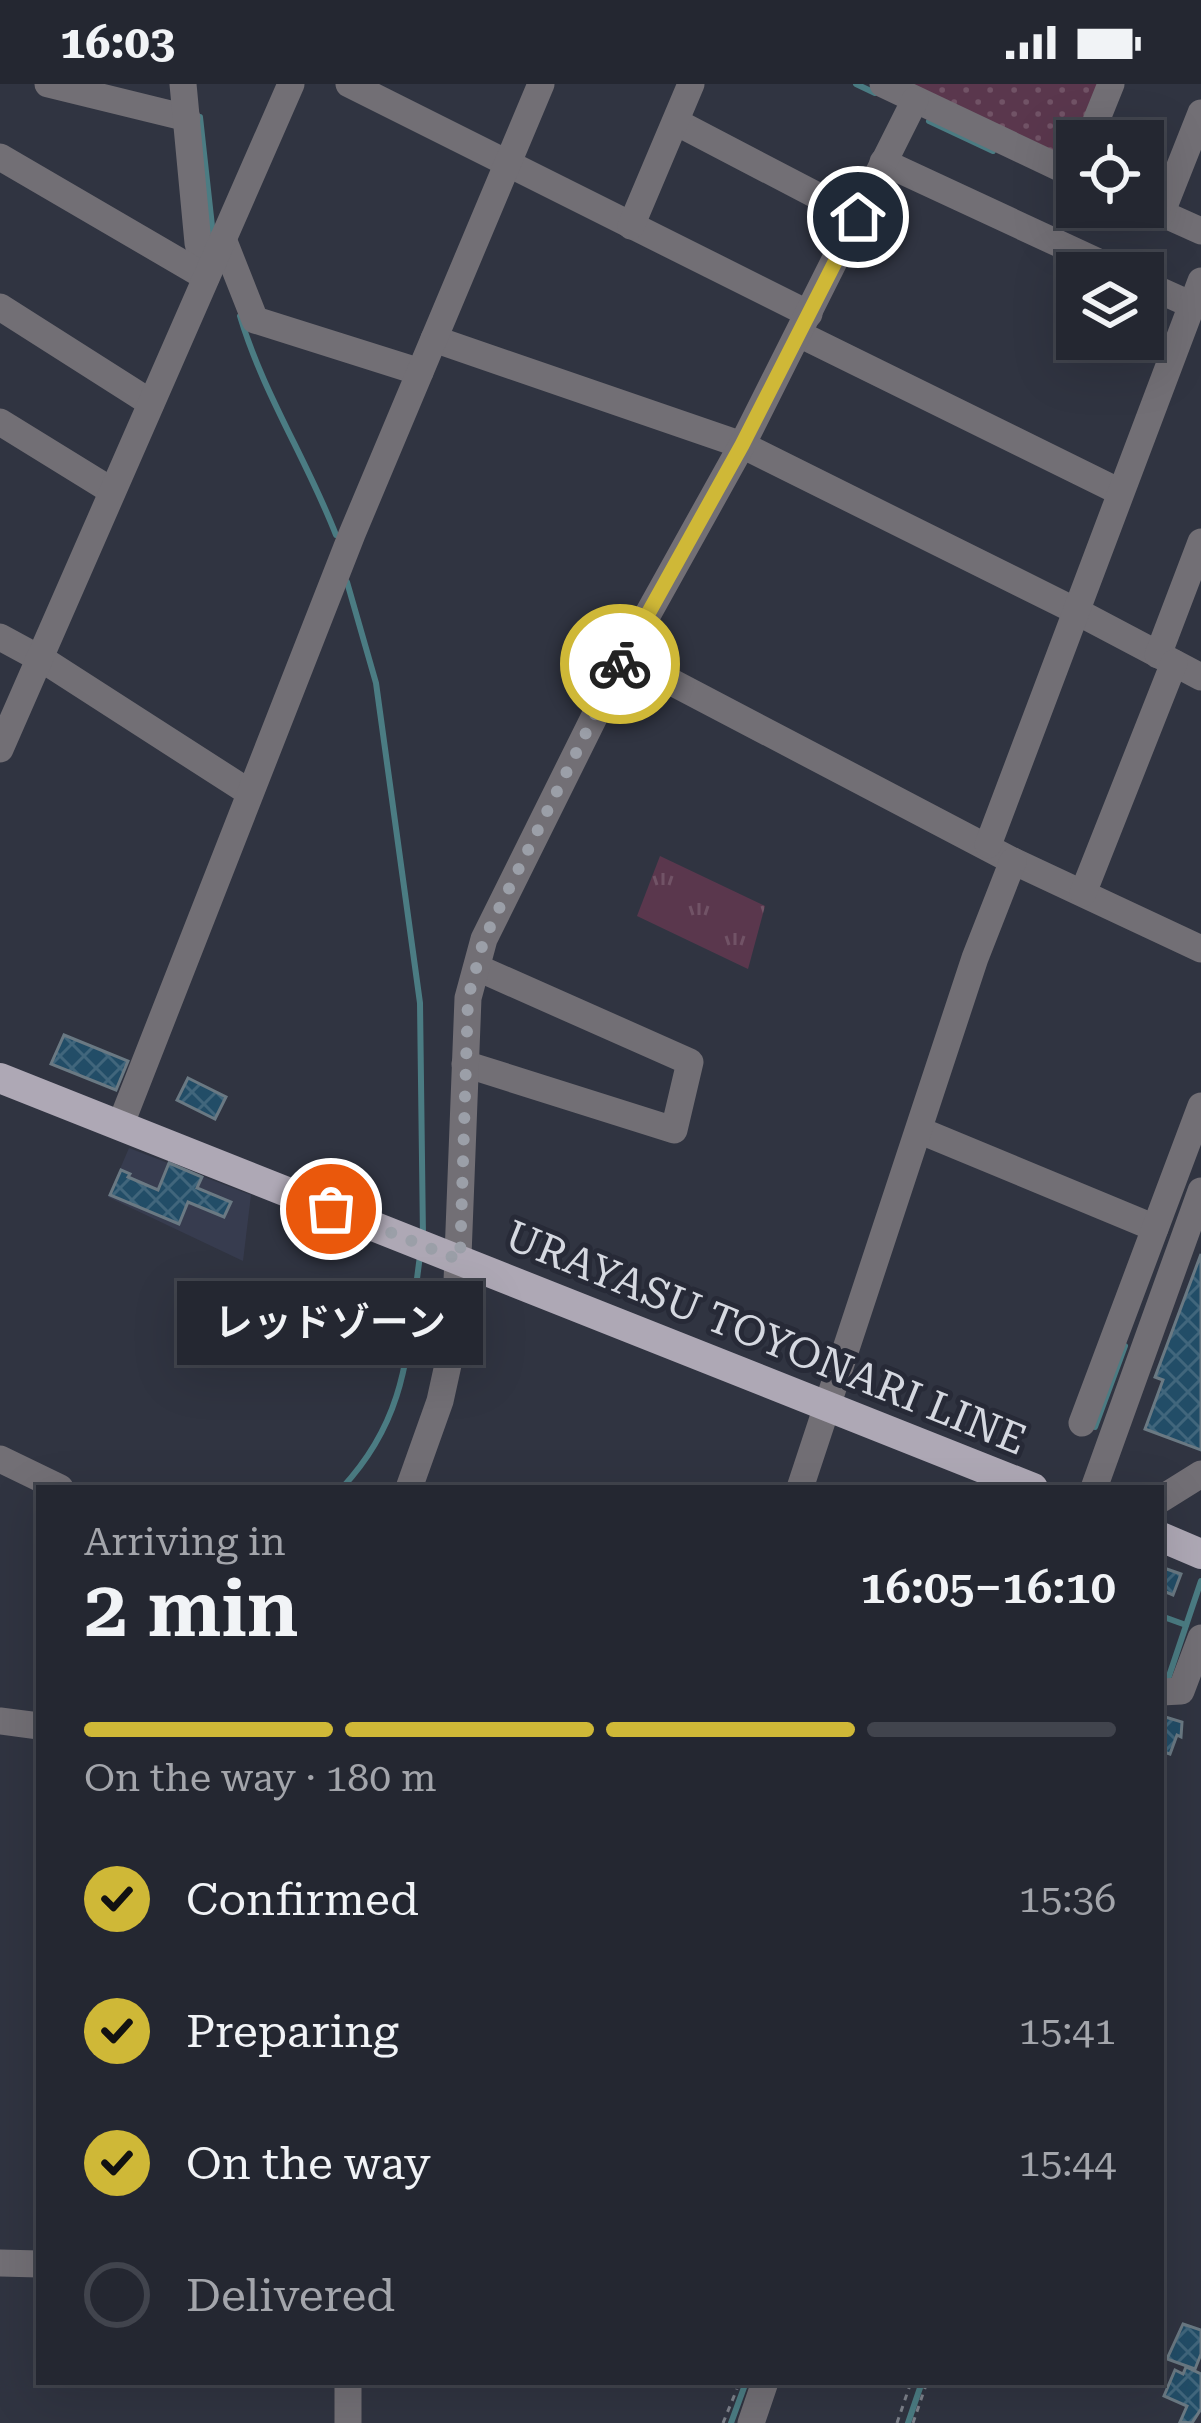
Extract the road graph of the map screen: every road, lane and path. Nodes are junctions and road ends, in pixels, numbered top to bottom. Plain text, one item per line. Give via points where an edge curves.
1 (48, 84) edge
2 (183, 84) edge
3 (291, 84) edge
4 (349, 84) edge
5 (541, 84) edge
6 (691, 84) edge
7 (883, 84) edge
8 (1111, 84) edge
9 (911, 107) junction
10 (1201, 112) edge
11 (187, 118) junction
12 (1096, 120) edge
13 (676, 122) junction
14 (0, 158) edge
15 (883, 162) junction
16 (508, 165) junction
17 (1056, 165) edge
18 (1164, 186) edge
19 (1164, 215) edge
20 (858, 217) junction
21 (631, 226) junction
22 (1201, 231) edge
23 (223, 239) junction
24 (1077, 252) edge
25 (206, 278) junction
26 (1164, 287) edge
27 (1196, 293) edge
28 (0, 307) edge
29 (804, 324) junction
30 (434, 339) junction
31 (420, 372) junction
32 (151, 403) junction
33 (0, 422) edge
34 (742, 445) junction
35 (112, 491) junction
36 (1120, 492) junction
37 (1201, 542) edge
38 (1074, 610) junction
39 (0, 637) edge
40 (624, 657) junction
41 (1166, 659) junction
42 (39, 662) junction
43 (1201, 677) edge
44 (0, 749) edge
45 (250, 793) junction
46 (988, 845) junction
47 (1013, 860) junction
48 (1083, 893) junction
49 (1201, 949) edge
50 (478, 968) junction
51 (465, 1064) junction
52 (0, 1078) edge
53 (1201, 1106) edge
54 (120, 1126) junction
55 (921, 1131) junction
56 (1201, 1191) edge
57 (1155, 1228) junction
58 (460, 1260) junction
59 (828, 1406) junction
60 (1082, 1423) dead end
61 (0, 1459) edge
62 (1201, 1474) edge
63 (54, 1485) edge
64 (410, 1485) edge
65 (801, 1485) edge
66 (1026, 1485) edge
67 (1095, 1485) edge
68 (1164, 1497) edge
69 (1164, 1538) edge
70 (1201, 1553) edge
71 (1201, 1639) edge
72 (1166, 1692) edge
73 (0, 1720) edge
74 (36, 1726) edge
75 (0, 2263) edge
76 (36, 2264) edge
77 (348, 2385) edge
78 (739, 2385) edge
79 (764, 2385) edge
80 (910, 2385) edge
81 (926, 2385) edge
82 (348, 2423) edge
83 (723, 2423) edge
84 (751, 2423) edge
85 (897, 2423) edge
86 (913, 2423) edge

1 - 11 street
2 - 11 street
3 - 23 street
4 - 16 street
5 - 16 street
6 - 13 street
7 - 9 street
8 - 12 street
9 - 15 street
9 - 17 street
10 - 18 street
11 - 25 street
13 - 20 street
13 - 21 street
14 - 25 street
15 - 20 street
15 - 24 street
16 - 21 street
16 - 30 street
19 - 22 street
20 - 29 street
21 - 29 street
23 - 25 street
23 - 31 street via 255,320
25 - 32 street
26 - 27 street
27 - 36 street
28 - 32 street
29 - 34 street
29 - 36 street
30 - 31 street
30 - 34 street
31 - 45 street
32 - 35 street
33 - 35 street
34 - 38 street
34 - 40 street
35 - 42 street
36 - 38 street
37 - 41 street
38 - 41 street
38 - 46 street
39 - 42 street
40 - 46 street
40 - 50 street via 484,939
41 - 43 street
41 - 48 street
42 - 44 street
42 - 45 street
45 - 54 street
46 - 47 street
47 - 48 street
47 - 55 street
48 - 49 street
50 - 51 street
50 - 51 street via 690,1062 674,1130
51 - 58 street
52 - 54 main road, URAYASU TOYONARI LINE
53 - 57 street
54 - 58 main road, URAYASU TOYONARI LINE
55 - 57 street
55 - 59 street
56 - 67 street
57 - 60 street
58 - 59 main road, URAYASU TOYONARI LINE
58 - 64 street via 450,1364
59 - 65 street
59 - 66 main road, URAYASU TOYONARI LINE
61 - 63 street
62 - 68 street
69 - 70 main road
71 - 72 street via 1181,1691
73 - 74 street
75 - 76 street
77 - 82 street
78 - 83 path
79 - 84 street
80 - 85 path
81 - 86 path

